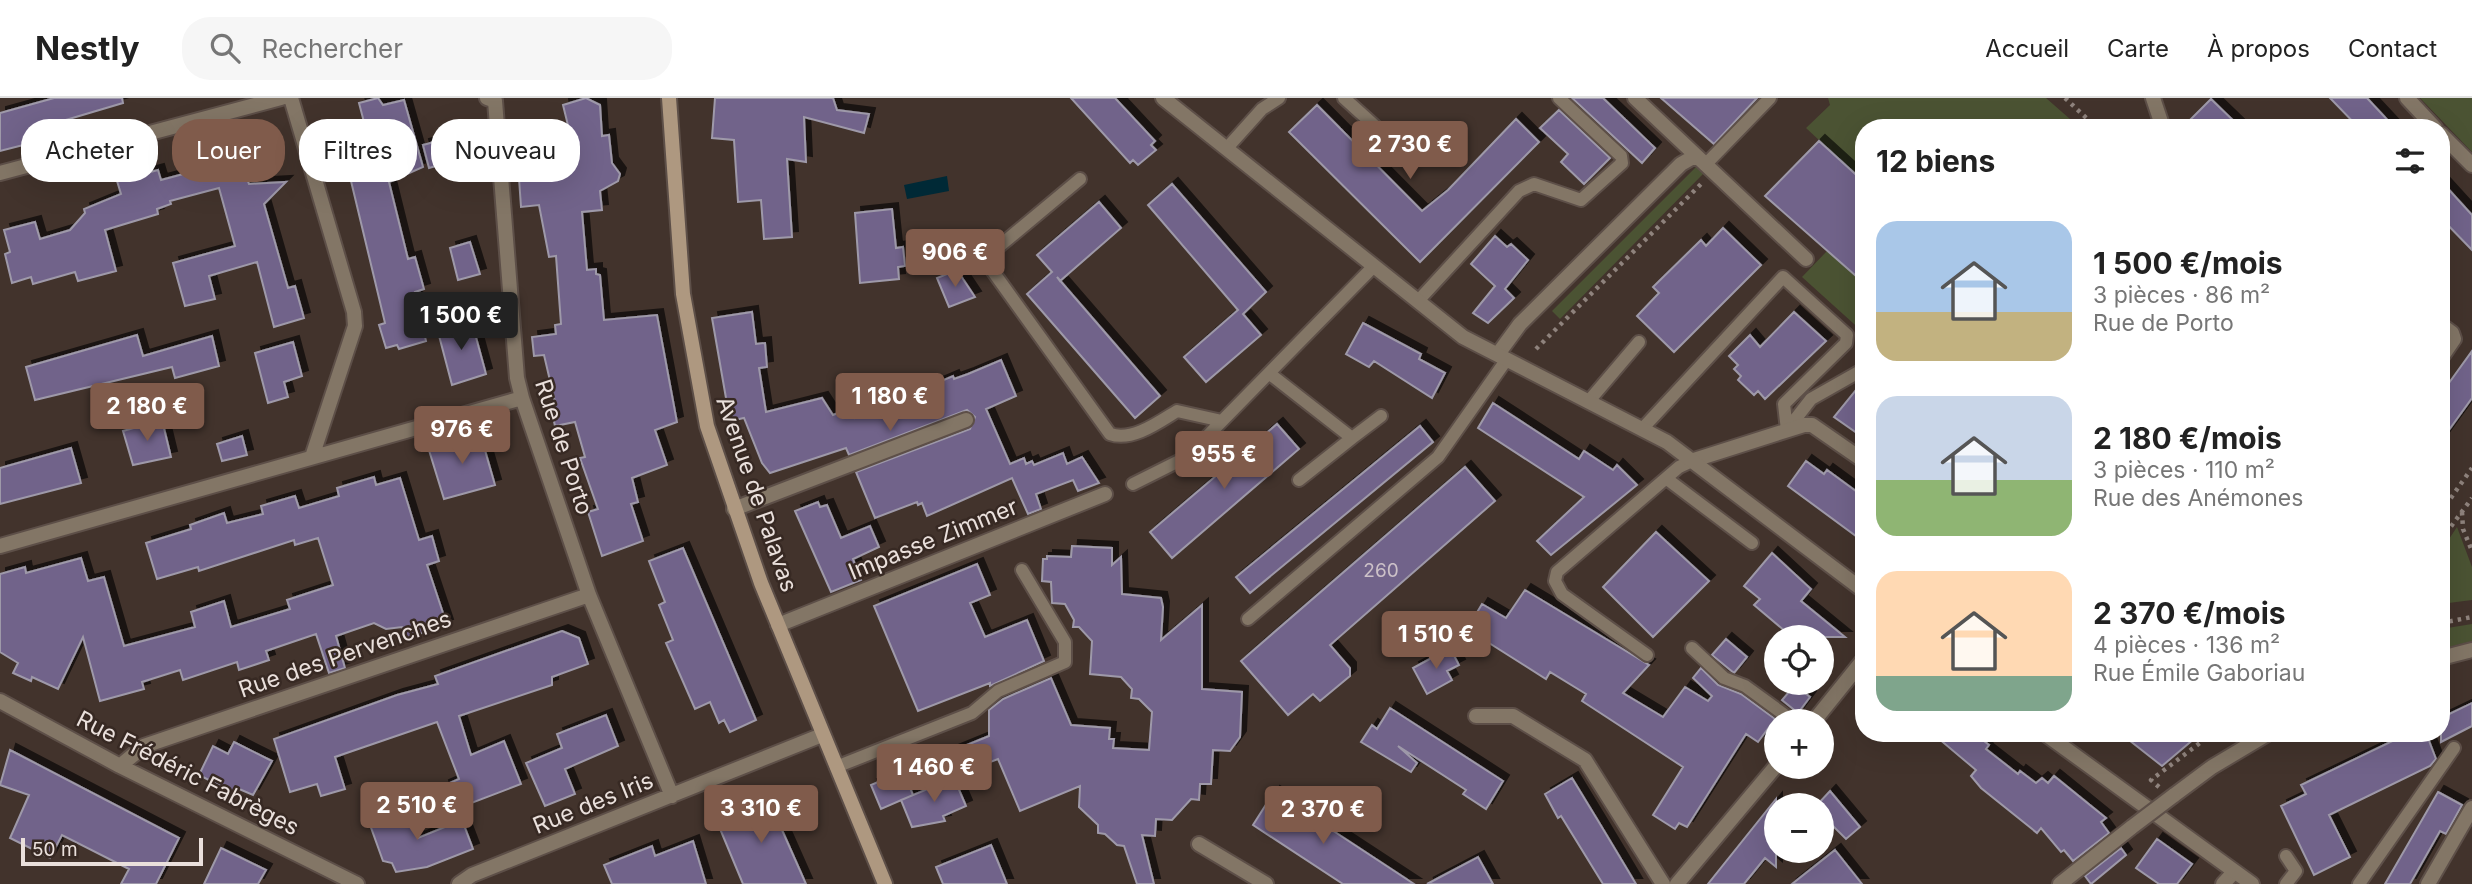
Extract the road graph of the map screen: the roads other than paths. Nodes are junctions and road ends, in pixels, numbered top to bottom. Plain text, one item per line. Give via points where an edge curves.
1 (281, 98) edge
2 (291, 98) edge
3 (487, 98) edge
4 (669, 98) edge
5 (1163, 98) edge
6 (1279, 98) edge
7 (1344, 98) edge
8 (1559, 98) edge
9 (1635, 98) edge
10 (1770, 98) edge
11 (2154, 98) edge
12 (2407, 98) edge
13 (2160, 119) edge
14 (2427, 119) edge
15 (2450, 143) edge
16 (1227, 148) junction
17 (1407, 155) dead end
18 (1704, 164) junction
19 (2472, 165) edge
20 (0, 173) edge
21 (1080, 179) dead end
22 (1806, 259) dead end
23 (1373, 267) junction
24 (1418, 301) junction
25 (1639, 342) dead end
26 (1502, 357) junction
27 (1270, 374) junction
28 (1855, 374) edge
29 (522, 398) junction
30 (1588, 402) junction
31 (1381, 415) dead end
32 (966, 420) dead end
33 (1222, 421) junction
34 (1643, 428) junction
35 (1787, 430) junction
36 (1352, 438) junction
37 (1855, 455) edge
38 (312, 457) junction
39 (1694, 460) junction
40 (1667, 479) junction
41 (1298, 480) dead end
42 (1133, 484) dead end
43 (1105, 494) dead end
44 (734, 509) junction
45 (1752, 543) dead end
46 (0, 546) edge
47 (1022, 570) dead end
48 (1855, 585) edge
49 (589, 595) junction
50 (1248, 619) dead end
51 (778, 625) junction
52 (1692, 648) dead end
53 (2472, 650) edge
54 (1647, 655) dead end
55 (2450, 656) edge
56 (1855, 670) edge
57 (0, 701) edge
58 (1777, 709) edge
59 (1824, 709) edge
60 (1476, 716) dead end
61 (822, 735) junction
62 (2056, 742) edge
63 (2254, 742) edge
64 (2455, 748) dead end
65 (120, 766) junction
66 (836, 767) junction
67 (1765, 779) edge
68 (672, 796) junction
69 (2472, 808) edge
70 (1199, 844) dead end
71 (2286, 856) dead end
72 (2234, 872) junction
73 (883, 883) edge
74 (357, 884) edge
75 (459, 884) edge
76 (1266, 884) edge
77 (1663, 884) edge
78 (1677, 884) edge
79 (2060, 884) edge
80 (2223, 884) edge
81 (2252, 884) edge
82 (2286, 884) edge
83 (2359, 884) edge
84 (2428, 884) edge

1 - 20 street
2 - 38 street via 355,326
3 - 29 street, Rue de Porto via 495,101
4 - 44 main road, Avenue de Palavas via 690,341 707,426
5 - 16 street
6 - 16 lane via 1262,109
7 - 17 lane
8 - 24 lane via 1621,156 1622,163 1581,200 1534,184 1519,191
9 - 18 street
10 - 18 lane
11 - 13 street
12 - 14 street
15 - 19 street
16 - 23 street
18 - 22 street
18 - 26 street via 1687,169
21 - 33 lane via 984,259 1110,435 1141,432 1177,411
23 - 24 street
23 - 27 lane
24 - 26 street via 1463,337
25 - 30 lane
26 - 30 street
26 - 50 lane via 1438,457
27 - 33 lane
27 - 36 lane
28 - 35 lane via 1811,399
29 - 38 street
29 - 49 street, Rue de Porto
30 - 34 street
31 - 36 lane
32 - 44 street
33 - 42 lane via 1187,457
34 - 35 lane via 1783,277 1847,335 1846,343 1784,404
34 - 39 street
35 - 37 street via 1812,425
35 - 39 street
36 - 41 lane
38 - 46 street
39 - 40 lane
39 - 48 street
40 - 45 lane
40 - 54 lane via 1557,572 1555,581 1562,594
43 - 51 street, Impasse Zimmer
44 - 51 main road, Avenue de Palavas
47 - 66 lane via 1065,642 1065,662 998,691 972,713
49 - 65 street, Rue des Pervenches via 144,746
49 - 68 street, Rue de Porto
51 - 61 main road, Avenue de Palavas
52 - 58 lane via 1724,678 1745,686
53 - 55 street
56 - 59 street
57 - 65 street, Rue Frédéric Fabrèges
60 - 77 street via 1513,716 1585,760
61 - 66 main road, Avenue de Palavas
61 - 68 street, Rue des Iris
62 - 72 street
63 - 79 street, bridge via 2169,794
64 - 83 lane
65 - 74 street, Rue Frédéric Fabrèges
66 - 73 main road, Avenue de Palavas
67 - 78 street
68 - 75 street, Rue des Iris
69 - 84 street
70 - 76 street
71 - 82 lane via 2296,871
72 - 80 street
72 - 81 street

